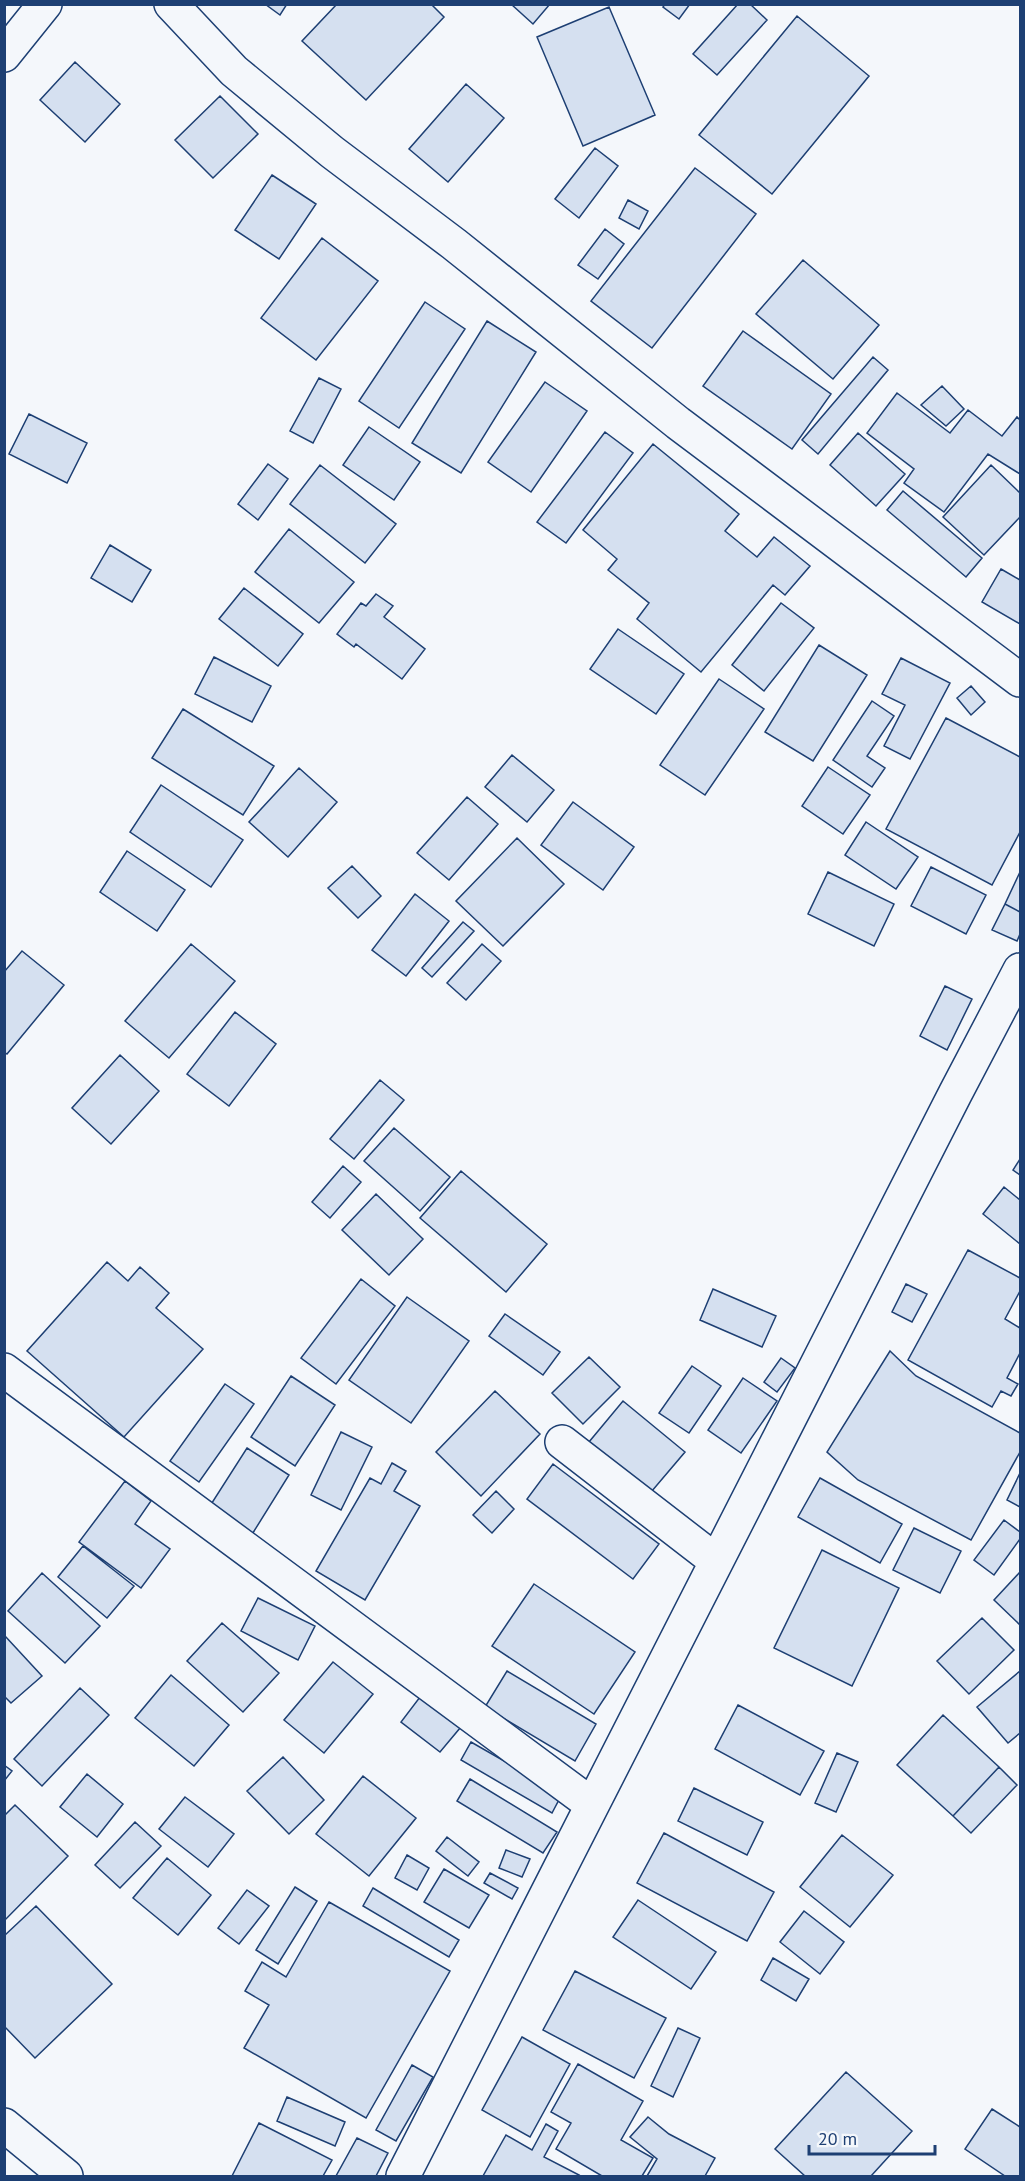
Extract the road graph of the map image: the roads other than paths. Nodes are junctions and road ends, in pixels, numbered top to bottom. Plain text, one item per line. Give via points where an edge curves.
1 (45, 4) edge
2 (171, 4) edge
3 (4, 55) edge
4 (1020, 680) edge
5 (1020, 970) edge
6 (4, 1370) edge
7 (562, 1442) dead end
8 (716, 1562) junction
9 (591, 1804) junction
10 (4, 2125) edge
11 (66, 2176) edge
12 (403, 2176) edge

1 - 3 street
2 - 4 street via 234,71 332,152 678,423
5 - 8 street
6 - 9 street
7 - 8 street
8 - 9 street
9 - 12 street
10 - 11 street

